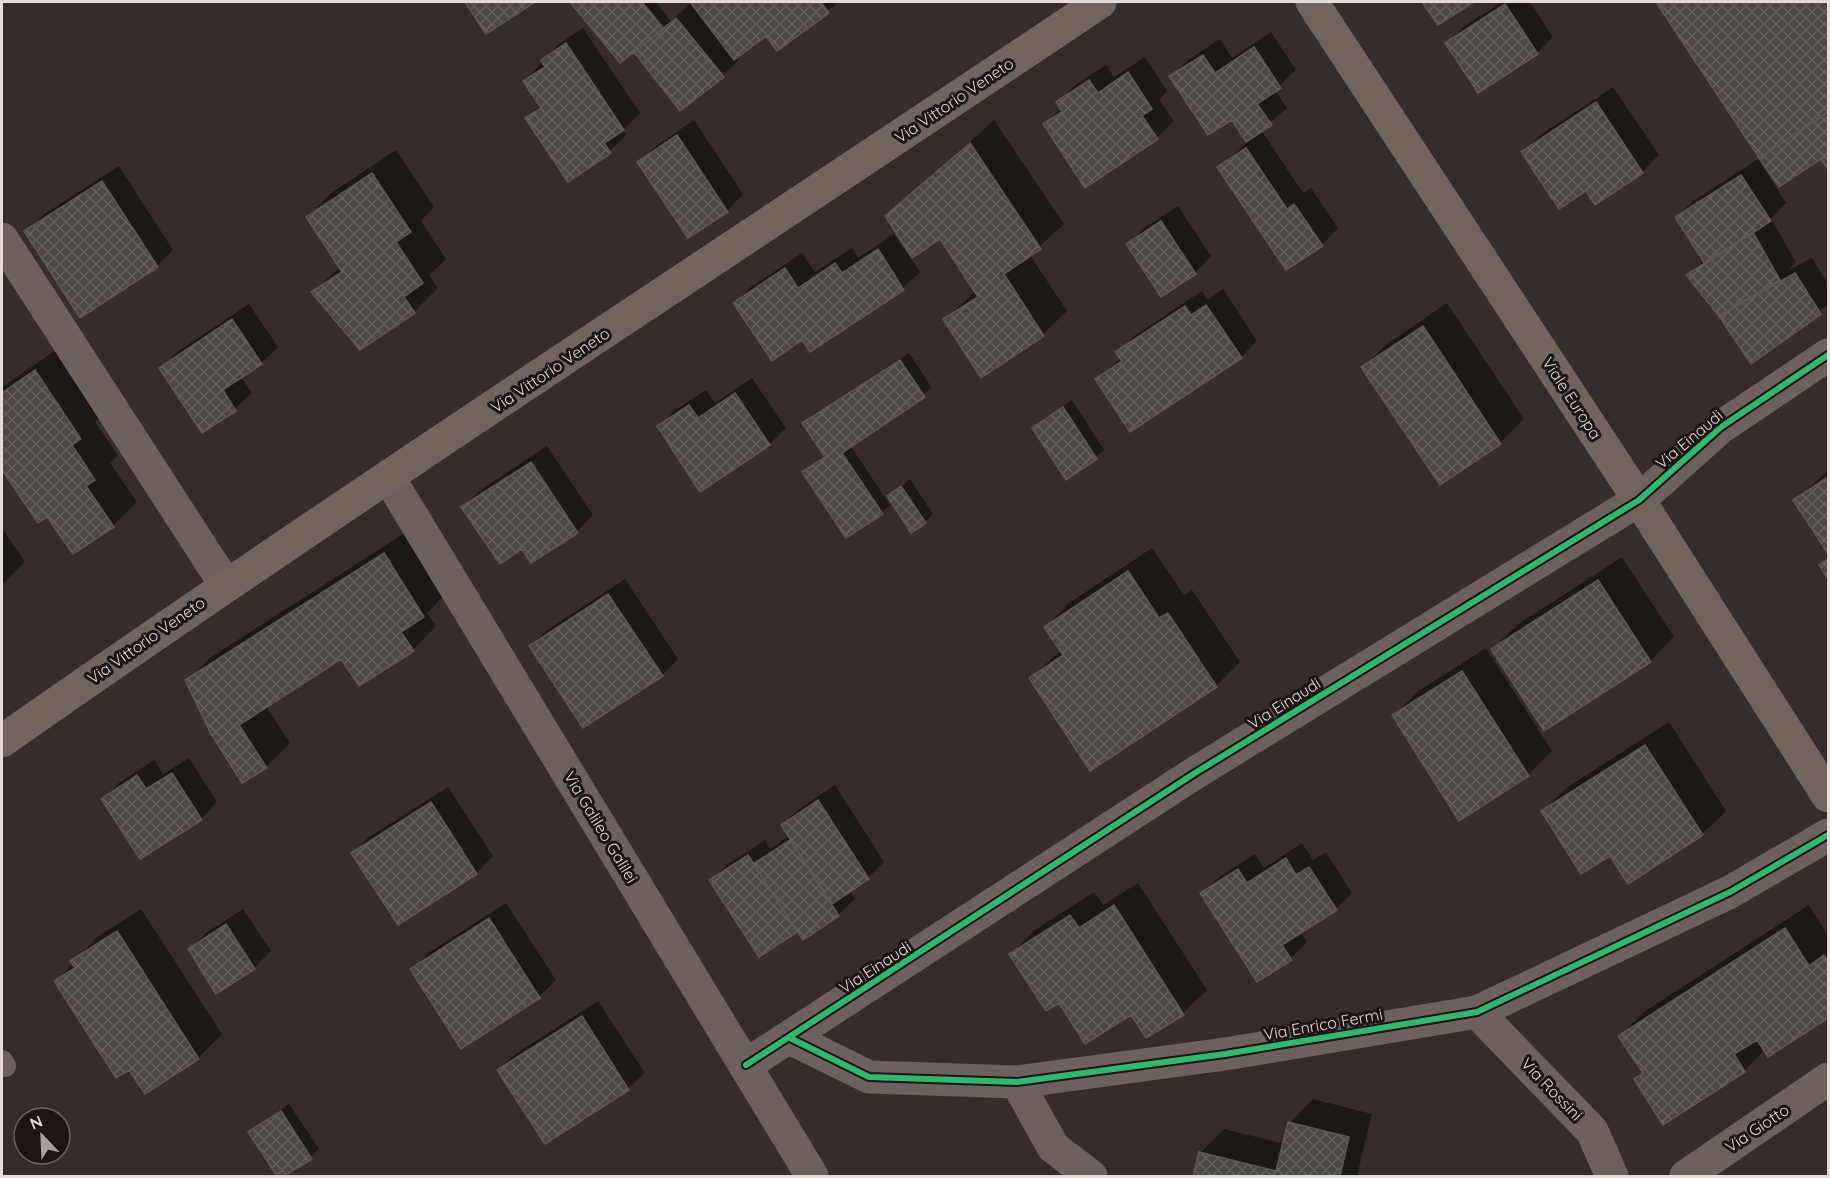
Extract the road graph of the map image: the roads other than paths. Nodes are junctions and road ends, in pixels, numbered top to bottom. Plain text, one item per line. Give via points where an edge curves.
1 (1100, 2) edge
2 (1312, 2) edge
3 (2, 239) edge
4 (1828, 355) edge
5 (389, 478) junction
6 (1639, 500) junction
7 (225, 584) junction
8 (2, 741) edge
9 (1828, 796) edge
10 (1828, 835) edge
11 (1477, 1012) junction
12 (790, 1038) junction
13 (746, 1065) junction
14 (1828, 1079) edge
15 (1017, 1082) junction
16 (812, 1176) edge
17 (1091, 1176) edge
18 (1612, 1176) edge
19 (1686, 1176) edge

1 - 5 main road, Via Vittorio Veneto
2 - 6 main road, Viale Europa
3 - 7 street
4 - 6 street, Via Einaudi via 1721,427
5 - 7 main road, Via Vittorio Veneto
5 - 13 street, Via Galileo Galilei
6 - 9 main road, Viale Europa
6 - 12 street, Via Einaudi via 1196,773
7 - 8 main road, Via Vittorio Veneto
10 - 11 street, Via Enrico Fermi via 1730,892
11 - 15 street, Via Enrico Fermi via 1225,1054
11 - 18 street, Via Rossini via 1592,1131
12 - 13 street, Via Einaudi
12 - 15 street, Via Enrico Fermi via 869,1077
13 - 16 street, Via Galileo Galilei
14 - 19 street, Via Giotto
15 - 17 street via 1053,1147

